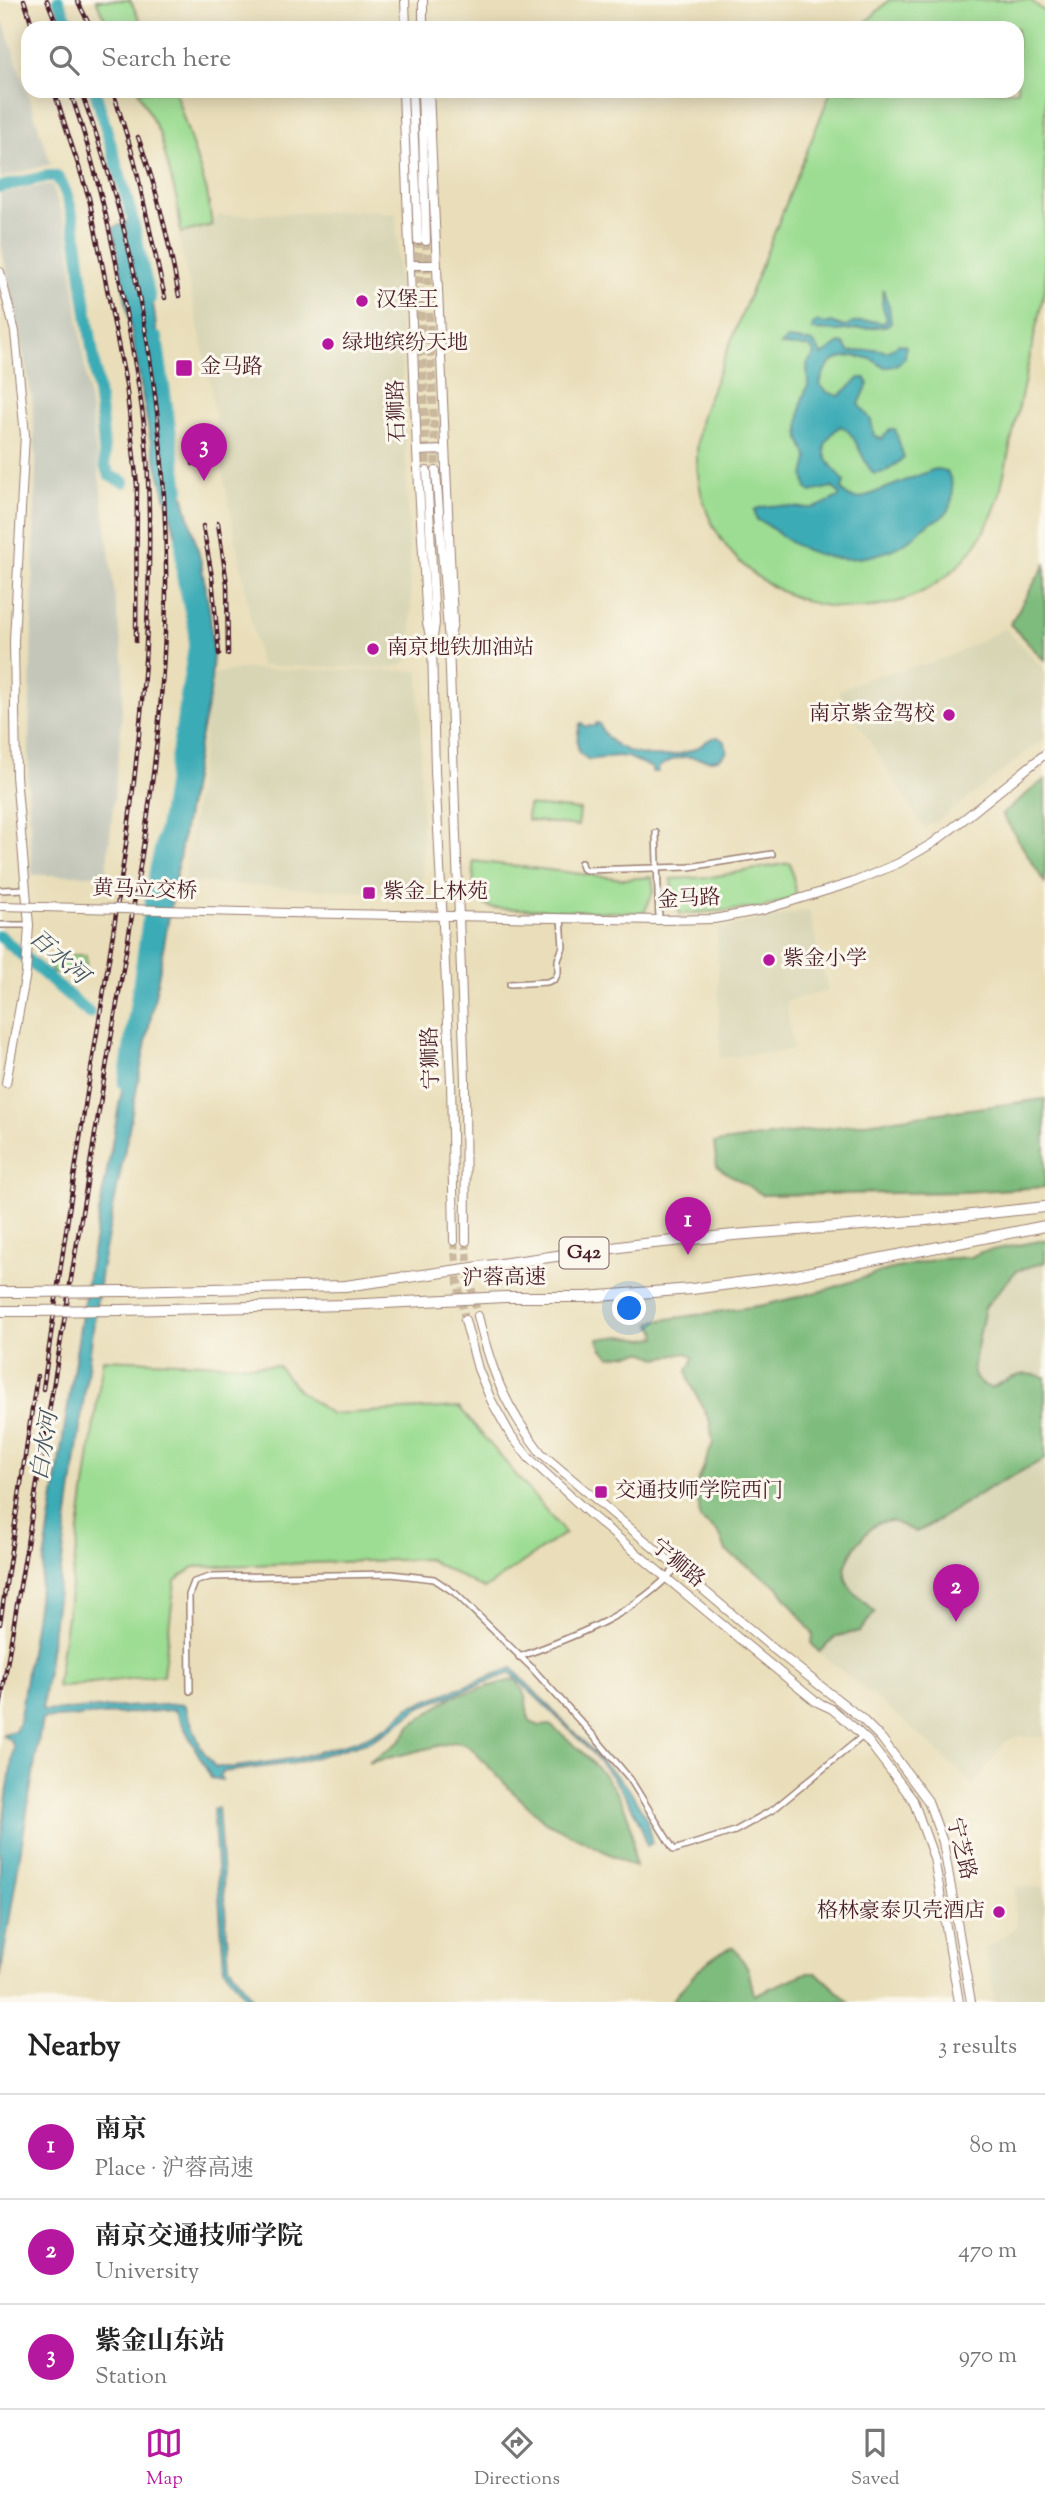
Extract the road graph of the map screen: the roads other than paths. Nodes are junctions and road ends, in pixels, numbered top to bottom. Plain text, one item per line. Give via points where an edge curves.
1 (405, 0) edge
2 (423, 0) edge
3 (406, 21) edge
4 (424, 21) edge
5 (403, 98) edge
6 (412, 98) edge
7 (422, 98) edge
8 (429, 98) edge
9 (410, 265) junction
10 (437, 265) junction
11 (0, 276) edge
12 (445, 450) junction
13 (417, 451) junction
14 (449, 644) junction
15 (432, 645) junction
16 (1045, 754) edge
17 (656, 833) dead end
18 (772, 854) dead end
19 (581, 863) dead end
20 (657, 870) junction
21 (26, 889) junction
22 (0, 890) edge
23 (0, 906) edge
24 (289, 913) joint
25 (443, 916) junction
26 (458, 917) junction
27 (561, 918) junction
28 (659, 920) junction
29 (0, 925) edge
30 (29, 925) junction
31 (510, 984) dead end
32 (6, 1083) dead end
33 (1045, 1207) edge
34 (1045, 1226) edge
35 (454, 1241) tunnel mouth
36 (466, 1241) tunnel mouth
37 (0, 1292) edge
38 (0, 1311) edge
39 (478, 1316) tunnel mouth
40 (465, 1320) tunnel mouth
41 (677, 1567) junction
42 (667, 1578) junction
43 (519, 1657) junction
44 (190, 1691) dead end
45 (863, 1736) junction
46 (921, 1791) joint
47 (913, 1800) joint
48 (959, 2002) edge
49 (971, 2002) edge

1 - 3 main road
2 - 4 main road
5 - 9 main road, 石狮路
6 - 7 main road via 422,240
8 - 10 main road, 石狮路
9 - 10 main road
9 - 13 main road, 石狮路
10 - 12 main road, 石狮路
11 - 21 main road via 15,332 25,435 14,654 16,776
12 - 13 main road
12 - 14 main road, 石狮路 via 453,622
13 - 15 main road, 石狮路
14 - 15 main road, 石狮路 via 431,471
14 - 26 main road, 石狮路
15 - 25 main road, 石狮路
16 - 28 main road, 金马路 via 900,863 763,910 714,919
17 - 20 street
18 - 20 street
19 - 20 street via 586,870
20 - 28 street
21 - 22 street
21 - 30 main road
23 - 24 main road, 黄马立交桥, bridge
24 - 25 main road, 金马路
25 - 26 main road, 金马路
25 - 35 main road, 宁狮路
26 - 27 main road, 金马路
26 - 36 main road, 宁狮路
27 - 28 main road, 金马路
27 - 31 street via 563,947 555,979
29 - 30 street
30 - 32 main road via 26,973
33 - 37 highway, 沪蓉高速 / G42, bridge via 634,1245 345,1286
34 - 38 highway, 沪蓉高速 / G42, bridge via 791,1276 692,1289 345,1305
39 - 41 main road, 宁狮路 via 501,1393 523,1431 563,1473
40 - 42 main road, 宁狮路 via 478,1369 510,1434 529,1458 592,1516
41 - 42 street
41 - 46 main road, 宁狮路 via 861,1718
42 - 43 street via 606,1622
42 - 45 main road, 宁狮路
43 - 44 street via 455,1593 434,1579 391,1574 210,1577 194,1582 189,1595
43 - 45 street via 630,1779 674,1850 735,1830 774,1809
45 - 47 main road, 宁狮路
46 - 49 main road, 宁芝路 via 943,1842
47 - 48 main road, 宁芝路 via 934,1858

